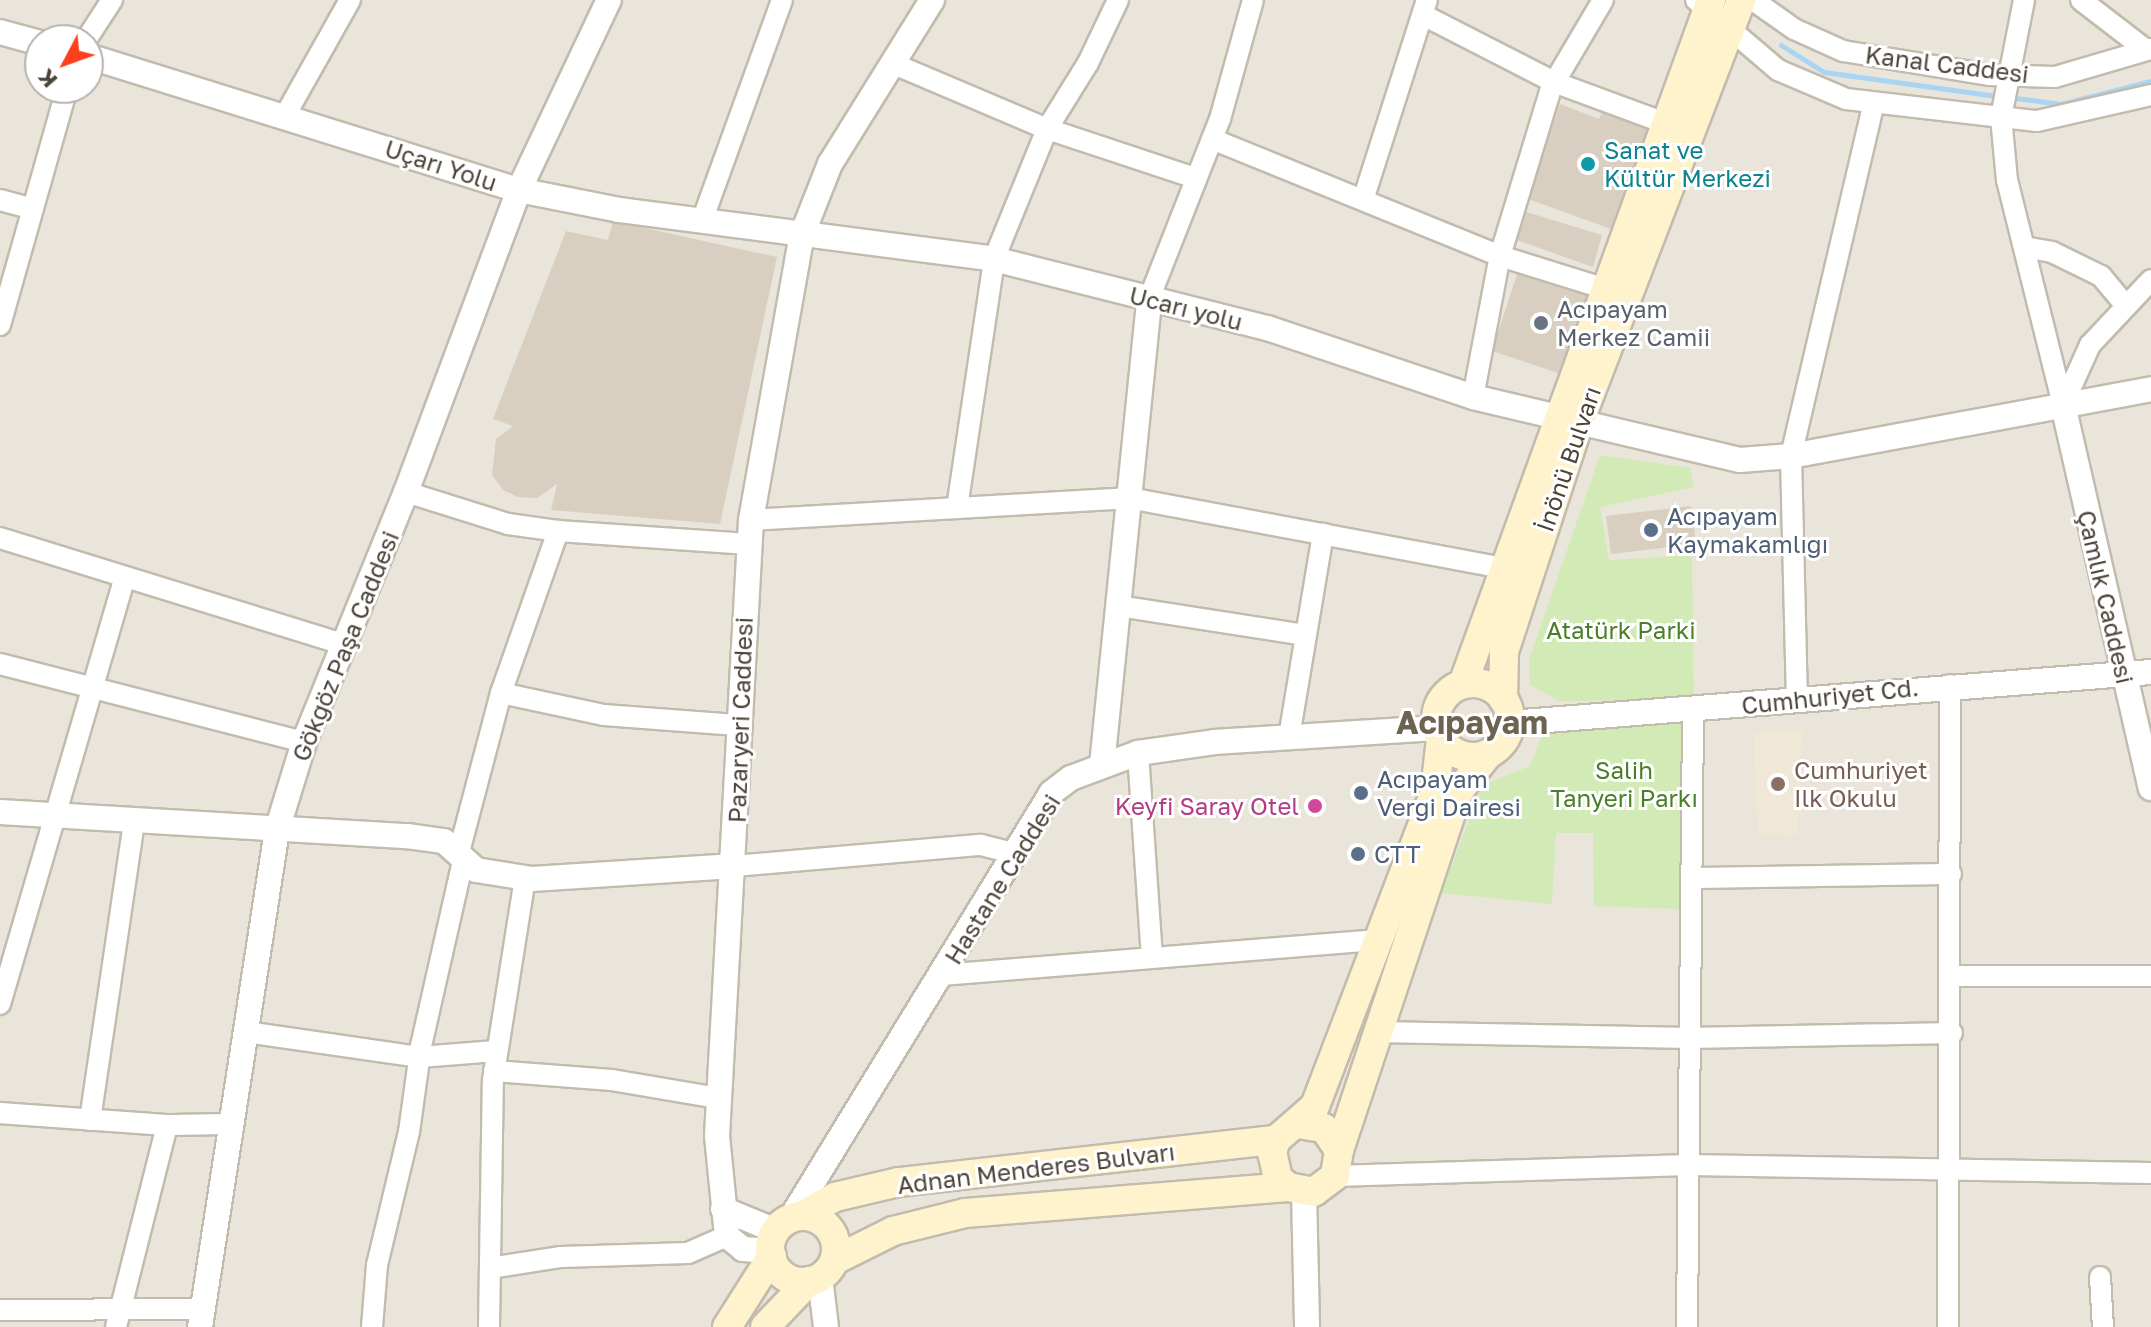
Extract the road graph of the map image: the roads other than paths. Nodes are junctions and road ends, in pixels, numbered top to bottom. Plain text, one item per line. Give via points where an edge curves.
1 (112, 0) edge
2 (350, 0) edge
3 (609, 0) edge
4 (782, 0) edge
5 (932, 0) edge
6 (1118, 0) edge
7 (1252, 0) edge
8 (1603, 0) edge
9 (1741, 0) edge
10 (1753, 0) edge
11 (2024, 0) edge
12 (2081, 0) edge
13 (1704, 4) edge
14 (1425, 8) edge
15 (96, 24) edge
16 (1729, 31) junction
17 (0, 32) edge
18 (24, 39) edge
19 (2149, 49) edge
20 (104, 61) edge
21 (894, 64) junction
22 (2009, 76) junction
23 (1554, 82) junction
24 (2151, 95) edge
25 (1874, 103) junction
26 (63, 104) edge
27 (2003, 112) junction
28 (286, 114) junction
29 (1665, 123) junction
30 (1047, 129) junction
31 (1212, 139) junction
32 (1195, 178) junction
33 (519, 190) junction
34 (1364, 197) junction
35 (0, 200) edge
36 (33, 209) junction
37 (702, 221) junction
38 (802, 235) junction
39 (2024, 247) junction
40 (1500, 256) junction
41 (994, 259) junction
42 (2151, 280) edge
43 (1606, 289) junction
44 (1149, 299) junction
45 (2126, 306) junction
46 (0, 325) edge
47 (2151, 389) edge
48 (1473, 397) junction
49 (2063, 405) junction
50 (1570, 419) junction
51 (1791, 456) junction
52 (406, 492) junction
53 (1129, 498) junction
54 (957, 508) junction
55 (751, 520) junction
56 (558, 531) junction
57 (1323, 534) junction
58 (0, 538) edge
59 (749, 544) junction
60 (1507, 569) junction
61 (124, 579) junction
62 (1118, 606) junction
63 (1306, 635) junction
64 (343, 644) junction
65 (0, 664) edge
66 (2122, 672) junction
67 (2151, 672) edge
68 (93, 684) junction
69 (1463, 684) junction
70 (1950, 685) junction
71 (501, 693) junction
72 (1797, 702) junction
73 (1693, 708) junction
74 (1507, 711) junction
75 (737, 725) junction
76 (1439, 733) junction
77 (1289, 737) junction
78 (304, 742) junction
79 (1138, 753) junction
80 (1489, 753) junction
81 (1102, 765) junction
82 (2151, 788) edge
83 (0, 812) edge
84 (53, 817) junction
85 (134, 822) junction
86 (277, 830) junction
87 (462, 854) junction
88 (1016, 854) junction
89 (734, 866) junction
90 (1951, 874) junction
91 (525, 878) junction
92 (1691, 878) junction
93 (1378, 940) junction
94 (1152, 958) junction
95 (942, 975) junction
96 (1951, 976) junction
97 (2151, 976) edge
98 (0, 1001) edge
99 (246, 1032) junction
100 (1378, 1032) junction
101 (1952, 1033) junction
102 (1690, 1038) junction
103 (420, 1057) junction
104 (495, 1061) junction
105 (717, 1098) junction
106 (0, 1113) edge
107 (90, 1120) junction
108 (231, 1124) junction
109 (167, 1125) junction
110 (1287, 1132) junction
111 (1337, 1163) junction
112 (1689, 1165) junction
113 (1951, 1171) junction
114 (2151, 1173) edge
115 (1296, 1190) junction
116 (723, 1209) junction
117 (782, 1235) junction
118 (727, 1236) junction
119 (490, 1268) junction
120 (821, 1273) junction
121 (2100, 1277) dead end
122 (0, 1310) edge
123 (118, 1317) edge
124 (201, 1318) edge
125 (372, 1327) edge
126 (489, 1327) edge
127 (727, 1327) edge
128 (765, 1327) edge
129 (826, 1327) edge
130 (1307, 1327) edge
131 (1687, 1327) edge
132 (1948, 1327) edge
133 (2103, 1327) edge

1 - 15 street
2 - 28 street
3 - 33 street, Gökgöz Paşa Caddesi
4 - 37 street
5 - 21 street, Pazaryeri Caddesi
6 - 30 street via 1088,63
7 - 31 street
8 - 23 street
9 - 16 main road, İnönü Bulvarı
10 - 22 street, Kanal Caddesi via 1794,29 1843,51
11 - 22 street
12 - 19 street
13 - 16 street, Kanal Caddesi
13 - 29 main road, İnönü Bulvarı
14 - 23 street
14 - 34 street
16 - 25 street, Kanal Caddesi via 1778,70 1846,99
16 - 50 main road, İnönü Bulvarı
17 - 18 street
19 - 22 street, Kanal Caddesi via 2055,77
20 - 28 street, Uçarı Yolu
21 - 30 street
21 - 38 street, Pazaryeri Caddesi via 830,164
22 - 27 street
23 - 29 street
23 - 40 street
24 - 27 street, Kanal Caddesi via 2037,121
25 - 27 street, Kanal Caddesi
25 - 51 street
26 - 36 street
27 - 39 street via 2007,180
28 - 33 street, Uçarı Yolu
29 - 43 main road, İnönü Bulvarı
30 - 32 street
30 - 41 street
31 - 32 street
31 - 34 street
32 - 44 street
33 - 37 street, Uçarı Yolu
33 - 52 street, Gökgöz Paşa Caddesi
34 - 40 street
35 - 36 street
36 - 46 street
37 - 38 street, Uçarı Yolu
38 - 41 street, Ucarı yolu
38 - 55 street, Pazaryeri Caddesi
39 - 45 street via 2052,252 2101,276
39 - 49 street
40 - 43 street
40 - 48 street
41 - 44 street, Ucarı yolu
41 - 54 street
42 - 45 street
43 - 50 main road, İnönü Bulvarı
44 - 48 street, Ucarı yolu via 1267,328
44 - 53 street
45 - 49 street via 2090,345
47 - 49 street, Ucarı yolu
48 - 50 street, Ucarı yolu
49 - 51 street, Ucarı yolu
49 - 66 street, Çamlık Caddesi
50 - 51 street, Ucarı yolu via 1740,460
50 - 60 main road, İnönü Bulvarı
50 - 74 main road, İnönü Bulvarı via 1504,652
51 - 72 street
52 - 56 street via 508,524
52 - 64 street, Gökgöz Paşa Caddesi
53 - 54 street
53 - 57 street
53 - 62 street
54 - 55 street
55 - 59 street, Pazaryeri Caddesi
56 - 59 street
56 - 71 street
57 - 60 street
57 - 63 street
58 - 61 street
59 - 75 street, Pazaryeri Caddesi
60 - 69 main road, İnönü Bulvarı
61 - 64 street
61 - 68 street
62 - 63 street
62 - 81 street
63 - 77 street
64 - 78 street, Gökgöz Paşa Caddesi
65 - 68 street
66 - 67 street, Cumhuriyet Cd.
66 - 70 street, Cumhuriyet Cd.
66 - 82 street, Çamlık Caddesi
68 - 78 street
68 - 84 street
69 - 74 main road via 1485,685
69 - 76 main road via 1444,696
70 - 72 street, Cumhuriyet Cd.
70 - 90 street
71 - 75 street via 604,715
71 - 87 street
72 - 73 street, Cumhuriyet Cd.
73 - 74 street, Cumhuriyet Cd.
73 - 92 street
74 - 80 main road via 1506,735
75 - 89 street, Pazaryeri Caddesi
76 - 77 street, Hastane Caddesi
76 - 80 main road via 1457,753
76 - 93 main road via 1435,791
77 - 79 street, Hastane Caddesi
78 - 86 street, Gökgöz Paşa Caddesi
79 - 81 street, Hastane Caddesi
79 - 94 street
80 - 100 main road via 1458,792
81 - 88 street, Hastane Caddesi via 1051,793
83 - 84 street
84 - 85 street
84 - 98 street
85 - 86 street
85 - 107 street
86 - 87 street via 407,836 444,841
86 - 99 street, Gökgöz Paşa Caddesi
87 - 91 street via 476,870
87 - 103 street
88 - 89 street via 981,845
88 - 95 street, Hastane Caddesi
89 - 91 street
89 - 105 street, Pazaryeri Caddesi
90 - 92 street
90 - 96 street
91 - 104 street
92 - 102 street
93 - 94 street
93 - 110 main road via 1315,1106
94 - 95 street
95 - 117 street, Hastane Caddesi
96 - 97 street
96 - 101 street
99 - 103 street
99 - 108 street, Gökgöz Paşa Caddesi
100 - 102 street
100 - 111 main road
101 - 102 street
101 - 113 street
102 - 112 street
103 - 104 street
103 - 125 street via 409,1132 377,1265
104 - 105 street
104 - 119 street
105 - 116 street, Pazaryeri Caddesi
106 - 107 street
107 - 109 street
108 - 109 street
108 - 124 street, Gökgöz Paşa Caddesi
109 - 123 street
110 - 111 main road via 1324,1128
110 - 115 main road via 1273,1166
110 - 117 main road, Adnan Menderes Bulvarı via 899,1182 835,1197
111 - 112 street
111 - 115 main road via 1326,1186
112 - 113 street
112 - 131 street
113 - 114 street
113 - 132 street
115 - 120 main road, Adnan Menderes Bulvarı via 965,1213 893,1231
115 - 130 street
116 - 117 street
116 - 118 street, Pazaryeri Caddesi
117 - 118 street via 743,1249
117 - 120 main road via 787,1278
117 - 120 main road via 829,1228
117 - 127 main road, Adnan Menderes Bulvarı
118 - 119 street via 688,1253 561,1257
119 - 126 street
120 - 128 main road, Adnan Menderes Bulvarı
120 - 129 street
121 - 133 street
122 - 123 street
123 - 124 street

